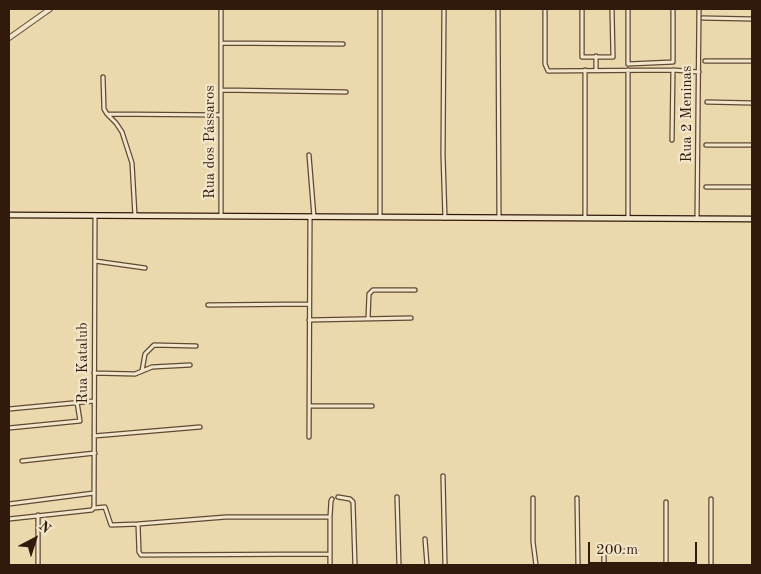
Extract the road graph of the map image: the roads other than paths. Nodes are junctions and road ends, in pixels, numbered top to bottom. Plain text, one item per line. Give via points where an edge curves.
1 (50, 9) edge
2 (221, 9) edge
3 (380, 9) edge
4 (444, 9) edge
5 (498, 9) edge
6 (545, 9) edge
7 (582, 9) edge
8 (612, 9) edge
9 (628, 9) edge
10 (673, 9) edge
11 (699, 9) edge
12 (703, 18) dead end
13 (752, 19) edge
14 (9, 38) edge
15 (221, 43) junction
16 (343, 44) dead end
17 (596, 56) junction
18 (705, 61) dead end
19 (752, 61) edge
20 (669, 62) junction
21 (585, 70) junction
22 (596, 70) junction
23 (628, 70) junction
24 (671, 70) junction
25 (699, 72) junction
26 (103, 77) dead end
27 (222, 90) junction
28 (346, 92) dead end
29 (707, 102) dead end
30 (752, 103) edge
31 (107, 114) junction
32 (221, 115) junction
33 (672, 140) dead end
34 (706, 145) dead end
35 (752, 145) edge
36 (309, 155) dead end
37 (706, 187) dead end
38 (752, 187) edge
39 (9, 215) edge
40 (95, 216) junction
41 (135, 216) junction
42 (221, 217) junction
43 (312, 217) junction
44 (380, 217) junction
45 (445, 218) junction
46 (499, 218) junction
47 (585, 218) junction
48 (628, 218) junction
49 (697, 218) junction
50 (752, 219) edge
51 (95, 262) junction
52 (145, 268) dead end
53 (415, 290) dead end
54 (208, 304) dead end
55 (309, 304) junction
56 (411, 318) dead end
57 (368, 319) junction
58 (310, 320) junction
59 (196, 346) dead end
60 (190, 365) dead end
61 (142, 372) junction
62 (94, 373) junction
63 (94, 400) junction
64 (77, 402) junction
65 (309, 406) junction
66 (372, 406) dead end
67 (9, 409) edge
68 (200, 427) dead end
69 (9, 428) edge
70 (94, 436) junction
71 (309, 437) dead end
72 (95, 453) junction
73 (22, 460) dead end
74 (443, 476) dead end
75 (94, 493) junction
76 (338, 497) dead end
77 (397, 497) dead end
78 (533, 498) dead end
79 (577, 498) dead end
80 (332, 499) dead end
81 (711, 499) dead end
82 (666, 502) dead end
83 (9, 504) edge
84 (93, 509) junction
85 (38, 515) junction
86 (330, 517) junction
87 (9, 519) edge
88 (138, 524) junction
89 (424, 538) dead end
90 (636, 551) dead end
91 (330, 554) junction
92 (38, 564) edge
93 (330, 565) edge
94 (355, 565) edge
95 (399, 565) edge
96 (427, 565) edge
97 (445, 565) edge
98 (536, 565) edge
99 (578, 565) edge
100 (604, 565) edge
101 (666, 565) edge
102 (711, 565) edge

1 - 14 street
2 - 15 street, Rua dos Pássaros
3 - 44 street
4 - 45 street
5 - 46 street
6 - 21 street via 546,69
7 - 17 street via 582,56
8 - 17 street via 613,57
9 - 20 street via 628,64
10 - 20 street via 673,62
11 - 25 street, Rua 2 Meninas
12 - 13 street
15 - 16 street
15 - 27 street, Rua dos Pássaros
17 - 22 street
18 - 19 street
20 - 24 street
21 - 22 street
21 - 47 street
22 - 23 street
23 - 24 street
23 - 48 street
24 - 25 street
24 - 33 street
25 - 49 street, Rua 2 Meninas
26 - 31 street
27 - 28 street
27 - 32 street, Rua dos Pássaros
29 - 30 street
31 - 32 street
31 - 41 street via 122,132 132,163
32 - 42 street, Rua dos Pássaros
34 - 35 street
36 - 43 street
37 - 38 street
39 - 40 main road
40 - 41 main road
40 - 51 street, Rua Katalub
41 - 42 main road
42 - 43 main road
43 - 44 main road
43 - 55 street
44 - 45 main road
45 - 46 main road
46 - 47 main road
47 - 48 main road
48 - 49 main road
49 - 50 main road
51 - 52 street
51 - 62 street, Rua Katalub
53 - 57 street via 373,290 369,294
54 - 55 street
55 - 58 street
56 - 57 street
57 - 58 street
58 - 65 street
59 - 61 street via 154,345 145,354
60 - 61 street via 152,367
61 - 62 street
62 - 63 street, Rua Katalub
63 - 64 street
63 - 70 street, Rua Katalub
64 - 67 street
64 - 69 street via 80,421
65 - 66 street
65 - 71 street
68 - 70 street
70 - 72 street, Rua Katalub
72 - 73 street
72 - 75 street, Rua Katalub
74 - 97 street
75 - 83 street
75 - 84 street, Rua Katalub
76 - 94 street via 353,502
77 - 95 street
78 - 98 street
79 - 99 street
80 - 86 street
81 - 102 street
82 - 101 street
84 - 85 street
84 - 88 street via 105,507 111,525
85 - 87 street
85 - 92 street
86 - 88 street via 226,517
86 - 91 street
88 - 91 street via 141,554
89 - 96 street
90 - 100 street via 604,551
91 - 93 street

